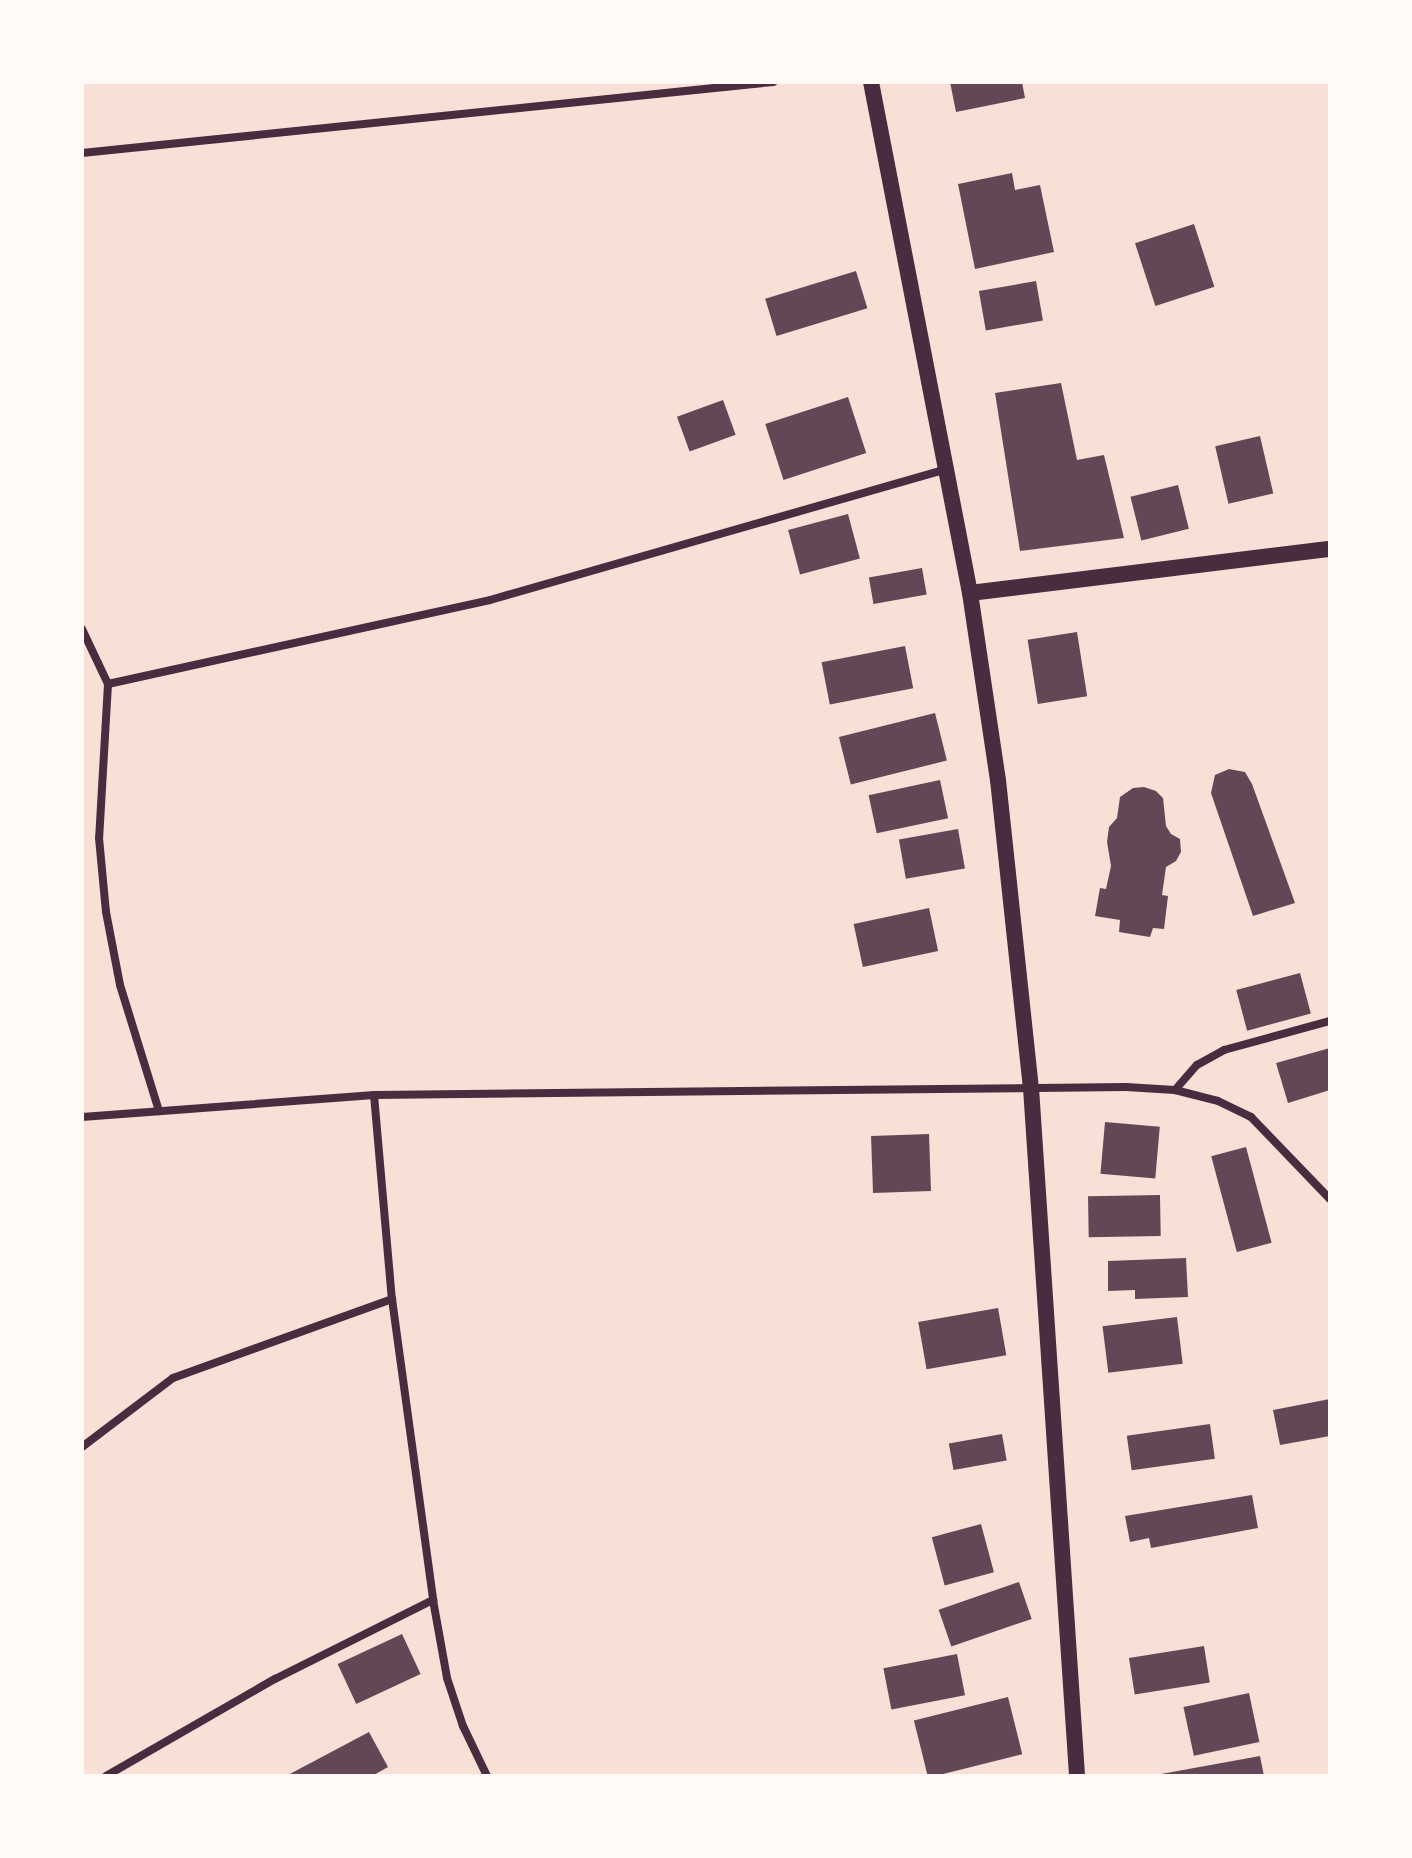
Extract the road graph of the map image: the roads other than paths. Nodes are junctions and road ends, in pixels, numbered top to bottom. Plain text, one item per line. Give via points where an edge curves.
1 (773, 82) edge
2 (871, 82) edge
3 (82, 153) edge
4 (946, 469) junction
5 (1330, 549) edge
6 (970, 593) junction
7 (82, 629) edge
8 (108, 684) junction
9 (1330, 1021) edge
10 (1031, 1088) junction
11 (1175, 1090) junction
12 (374, 1095) junction
13 (159, 1111) junction
14 (82, 1117) edge
15 (1330, 1199) edge
16 (392, 1299) junction
17 (82, 1447) edge
18 (433, 1600) junction
19 (106, 1776) edge
20 (487, 1776) edge
21 (1077, 1776) edge

1 - 3 street
2 - 4 main road
4 - 6 main road
4 - 8 street via 490,600
5 - 6 main road
6 - 10 main road via 998,780
7 - 8 street
8 - 13 street via 99,838 106,912 120,985
9 - 11 street via 1224,1050 1197,1065
10 - 11 street
10 - 12 street
10 - 21 main road
11 - 15 street via 1218,1101 1251,1117
12 - 13 street
12 - 16 street
13 - 14 street
16 - 17 street via 173,1378
16 - 18 street
18 - 19 street via 275,1679
18 - 20 street via 447,1678

